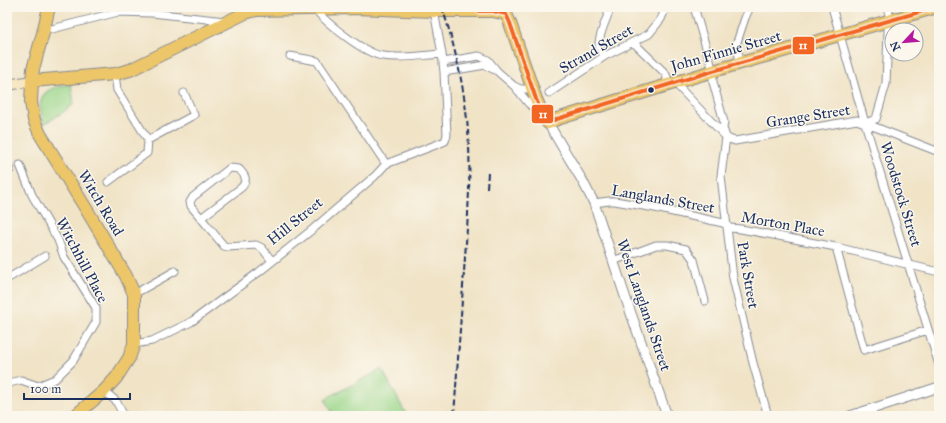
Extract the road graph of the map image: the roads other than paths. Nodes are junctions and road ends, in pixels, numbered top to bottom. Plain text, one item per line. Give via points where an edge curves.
1 (49, 7) edge
2 (356, 7) edge
3 (611, 7) edge
4 (666, 7) edge
5 (694, 7) edge
6 (750, 7) edge
7 (832, 7) edge
8 (889, 7) edge
9 (937, 7) edge
10 (307, 8) edge
11 (478, 9) edge
12 (152, 10) edge
13 (434, 11) junction
14 (890, 20) junction
15 (227, 22) junction
16 (52, 29) dead end
17 (840, 35) junction
18 (632, 42) junction
19 (442, 54) junction
20 (290, 56) dead end
21 (605, 56) junction
22 (443, 62) junction
23 (738, 65) junction
24 (497, 71) junction
25 (713, 71) junction
26 (444, 72) junction
27 (115, 74) junction
28 (60, 79) junction
29 (32, 81) junction
30 (531, 84) junction
31 (671, 84) junction
32 (7, 85) edge
33 (514, 86) junction
34 (550, 92) dead end
35 (184, 93) dead end
36 (31, 102) junction
37 (545, 118) junction
38 (865, 123) junction
39 (726, 137) junction
40 (148, 140) junction
41 (939, 152) edge
42 (386, 164) junction
43 (20, 165) dead end
44 (108, 182) dead end
45 (594, 203) junction
46 (201, 218) junction
47 (726, 225) junction
48 (836, 247) junction
49 (45, 256) dead end
50 (272, 261) junction
51 (613, 261) junction
52 (908, 264) junction
53 (175, 271) dead end
54 (939, 272) edge
55 (7, 279) edge
56 (134, 294) junction
57 (705, 301) dead end
58 (928, 330) junction
59 (134, 344) junction
60 (939, 365) edge
61 (7, 386) edge
62 (939, 387) edge
63 (104, 391) junction
64 (75, 416) edge
65 (124, 416) edge
66 (667, 416) edge
67 (768, 416) edge
68 (850, 416) edge

1 - 29 main road, Witch Road
2 - 10 main road
2 - 13 main road
3 - 21 street via 599,42
4 - 18 street, Strand Street via 661,19 649,34
5 - 25 street, Park Street
6 - 23 street via 736,45
7 - 17 street, Woodstock Street
8 - 14 street
9 - 14 main road, John Finnie Street
10 - 15 main road via 256,10
10 - 19 street via 320,15 352,41 381,56
11 - 13 main road
11 - 30 main road via 506,14
12 - 15 street
12 - 16 street via 118,12
13 - 19 street, Hill Street
14 - 17 main road, John Finnie Street
14 - 38 street via 886,84 876,119
15 - 27 main road via 130,70
17 - 23 main road, John Finnie Street
17 - 38 street, Woodstock Street
18 - 21 street, Strand Street
18 - 31 street via 665,74
19 - 22 street, Hill Street
20 - 42 street via 317,61
21 - 34 street, Strand Street
22 - 24 street via 479,56 488,60
22 - 26 street, Hill Street
23 - 25 main road, John Finnie Street
24 - 26 street via 485,65
24 - 33 street
25 - 31 main road, John Finnie Street
25 - 39 street, Park Street via 713,82
26 - 42 street, Hill Street via 447,135 444,141
27 - 28 main road
27 - 40 street via 117,90
28 - 29 main road
28 - 36 main road via 44,87
29 - 32 main road
29 - 36 main road, Witch Road
30 - 33 street via 526,89
30 - 37 main road
31 - 37 main road, John Finnie Street via 557,119
31 - 39 street
33 - 37 street
35 - 40 street via 194,116
36 - 56 main road, Witch Road via 40,134 126,276
37 - 45 street, West Langlands Street
38 - 39 street, Grange Street via 857,120 735,141
38 - 41 street, Grange Street
38 - 52 street, Woodstock Street
39 - 47 street, Park Street via 721,176
40 - 44 street via 147,153
42 - 50 street, Hill Street via 313,229
43 - 61 street, Witchhill Place via 32,195 58,240 64,257 96,308 96,322 73,361 55,379 38,386 22,380 9,383
45 - 47 street, Langlands Street via 615,201
45 - 51 street, West Langlands Street
46 - 46 street via 246,182 239,169 230,168 193,197 191,206
46 - 50 street via 224,246 256,245 262,248
47 - 48 street, Morton Place via 730,228
47 - 67 street, Park Street via 733,278
48 - 52 street, Morton Place
48 - 58 street via 864,350
49 - 55 street
50 - 59 street, Hill Street via 191,322 152,341
51 - 57 street via 656,245 686,249 694,260
51 - 66 street, West Langlands Street
52 - 54 street, Morton Place
52 - 58 street, Woodstock Street
53 - 56 street
56 - 59 main road, Witch Road
58 - 60 street, Woodstock Street
59 - 63 main road via 129,358
62 - 68 street
63 - 64 main road
63 - 65 street via 116,401

